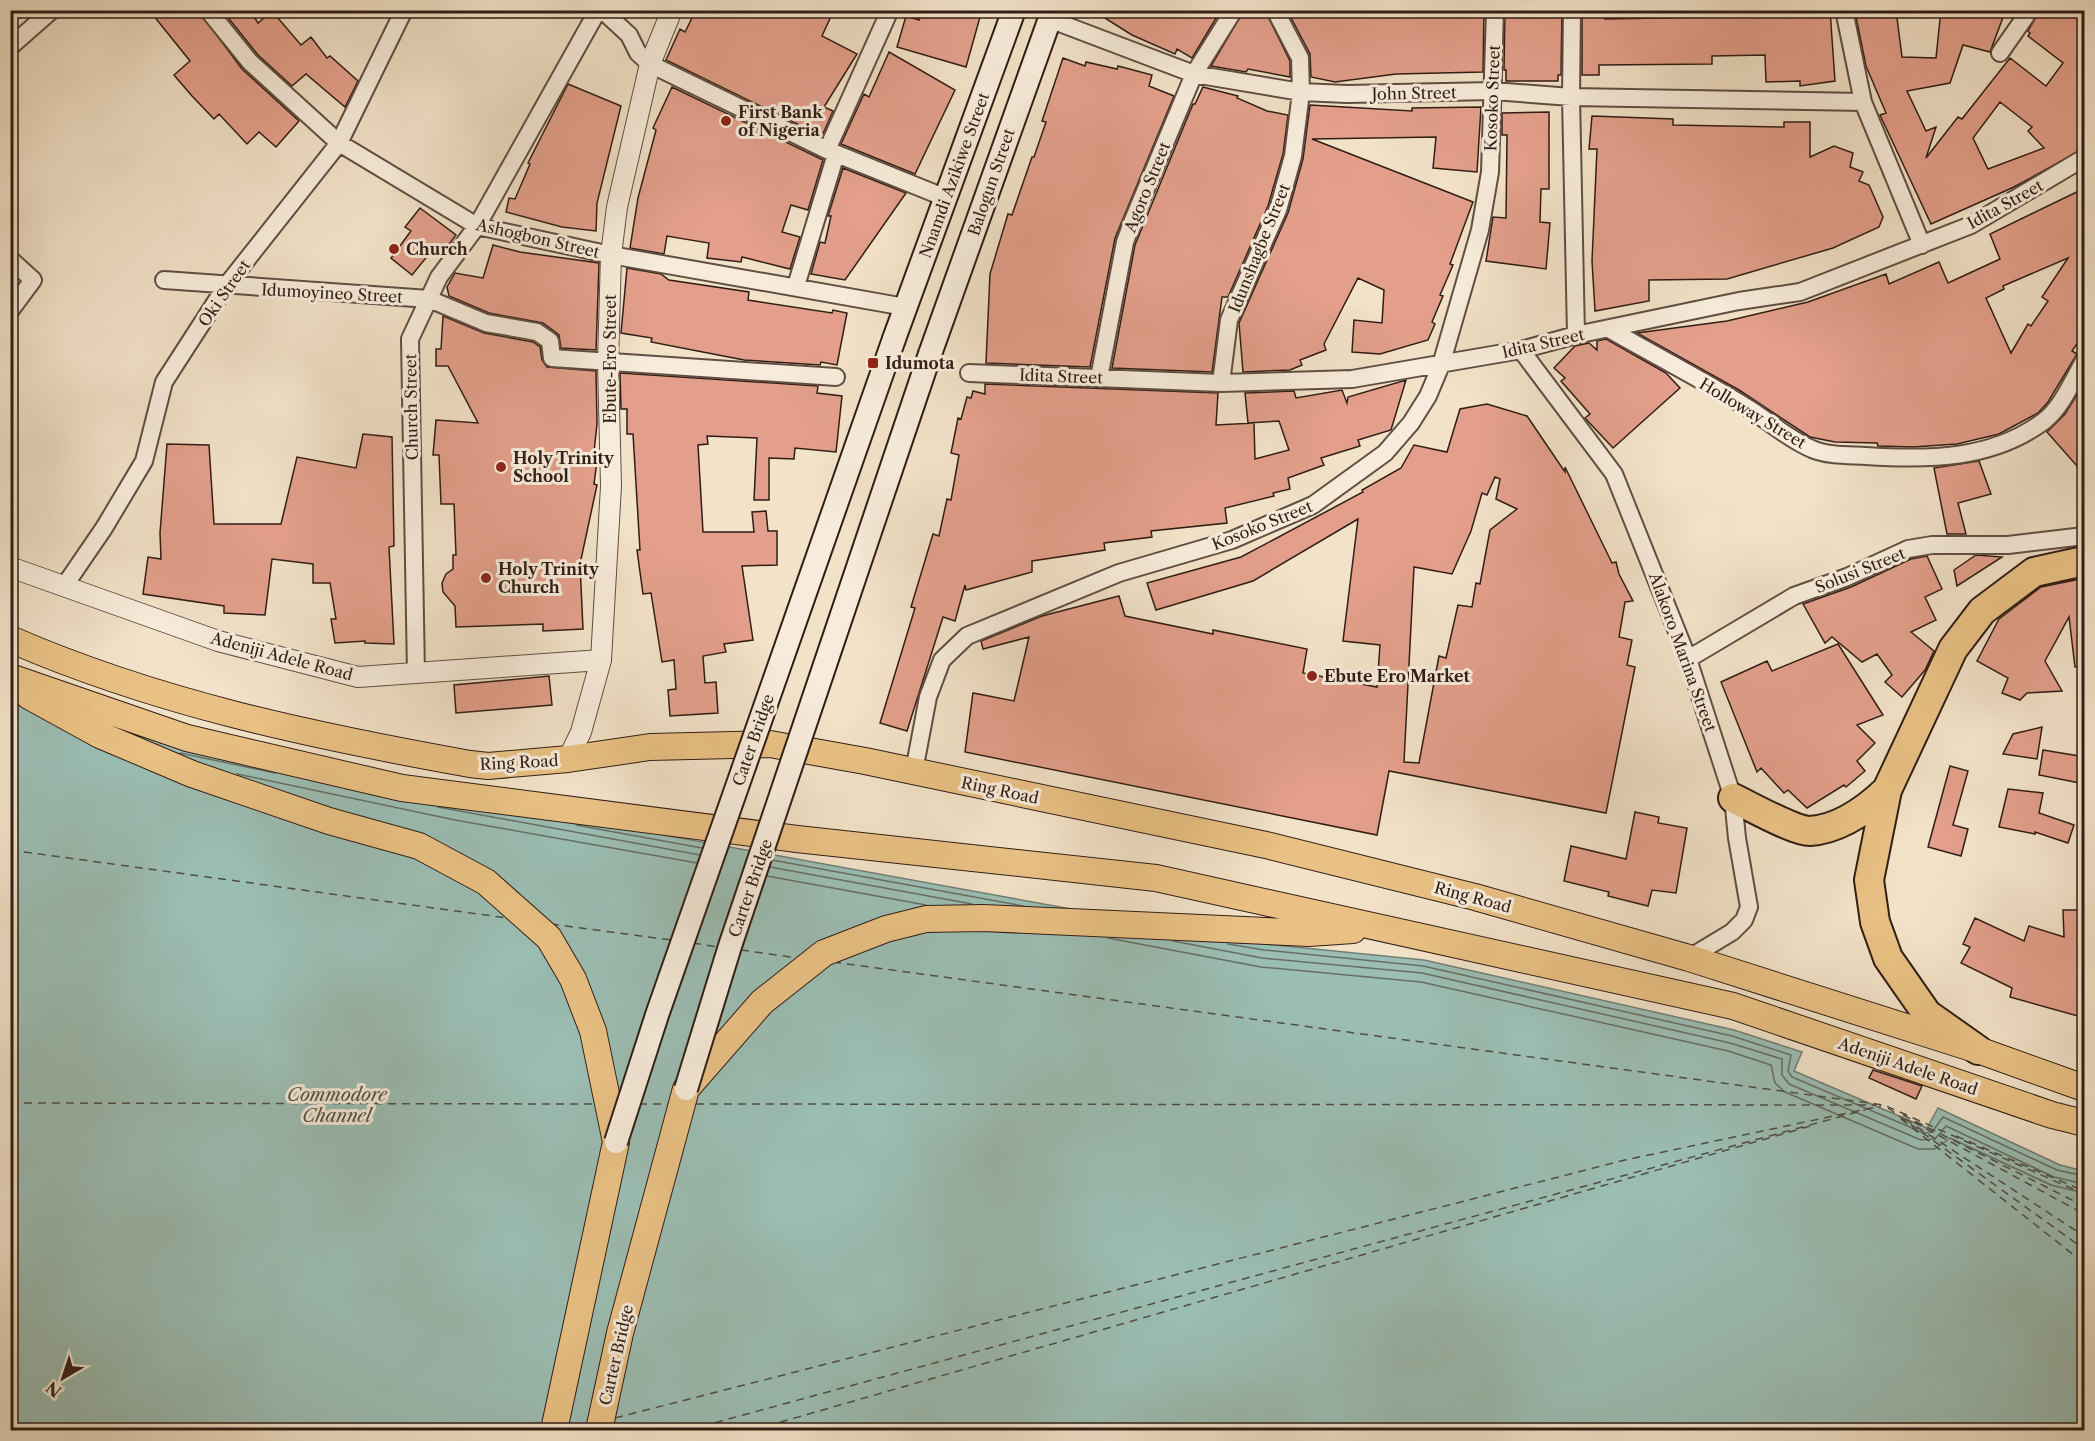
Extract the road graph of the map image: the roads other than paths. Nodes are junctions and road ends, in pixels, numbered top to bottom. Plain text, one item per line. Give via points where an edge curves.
1 (52, 10) edge
2 (207, 10) edge
3 (404, 10) edge
4 (600, 10) edge
5 (672, 10) edge
6 (890, 10) edge
7 (1234, 10) edge
8 (1275, 10) edge
9 (1495, 10) edge
10 (1572, 10) edge
11 (1844, 10) edge
12 (2030, 10) edge
13 (1051, 15) edge
14 (1011, 18) edge
15 (10, 47) edge
16 (2000, 53) dead end
17 (650, 64) junction
18 (1194, 74) junction
19 (1493, 91) junction
20 (1301, 92) junction
21 (1571, 97) junction
22 (1863, 102) junction
23 (339, 143) junction
24 (832, 152) junction
25 (2083, 161) edge
26 (946, 198) junction
27 (477, 226) junction
28 (1923, 245) junction
29 (611, 255) junction
30 (10, 259) edge
31 (164, 280) dead end
32 (226, 286) junction
33 (796, 286) junction
34 (429, 298) junction
35 (905, 307) junction
36 (10, 311) edge
37 (1609, 329) junction
38 (1576, 335) junction
39 (894, 339) joint
40 (1521, 350) junction
41 (930, 354) joint
42 (2085, 361) edge
43 (608, 363) junction
44 (1441, 365) junction
45 (969, 374) dead end
46 (836, 377) dead end
47 (1099, 378) junction
48 (1221, 383) junction
49 (2085, 536) edge
50 (2072, 562) edge
51 (10, 567) edge
52 (65, 585) junction
53 (10, 639) edge
54 (1688, 659) junction
55 (601, 660) junction
56 (416, 673) junction
57 (10, 676) edge
58 (10, 686) edge
59 (568, 759) junction
60 (914, 771) junction
61 (1887, 790) junction
62 (1733, 798) junction
63 (1378, 928) junction
64 (1689, 958) junction
65 (1733, 1006) joint
66 (1978, 1050) junction
67 (2085, 1088) edge
68 (686, 1089) junction
69 (2085, 1123) edge
70 (616, 1142) junction
71 (554, 1431) edge
72 (599, 1431) edge

1 - 15 street
2 - 23 street, Ashogbon Street via 250,62
3 - 23 street, Oki Street
4 - 17 street via 629,35 638,53
4 - 27 street, Church Street
5 - 17 street, Ebute-Ero Street
6 - 24 street
7 - 18 street, Agoro Street
8 - 20 street, Idunshagbe Street via 1300,58
9 - 19 street, Kosoko Street
10 - 21 street
11 - 22 street
12 - 16 street
13 - 18 street, John Street
13 - 41 main road, Balogun Street
14 - 26 main road, Nnamdi Azikiwe Street
17 - 24 street
17 - 29 street, Ebute-Ero Street via 617,207
18 - 20 street, John Street
18 - 47 street, Agoro Street via 1125,242
19 - 20 street, John Street
19 - 21 street, John Street
19 - 44 street, Kosoko Street via 1490,172 1480,230
20 - 48 street, Idunshagbe Street via 1287,184 1229,320
21 - 22 street, John Street
21 - 38 street
22 - 28 street
23 - 27 street, Ashogbon Street
23 - 32 street, Oki Street
24 - 26 street
24 - 33 street
25 - 28 street, Idita Street via 1971,225
26 - 35 main road, Nnamdi Azikiwe Street
27 - 29 street, Ashogbon Street
27 - 34 street, Church Street via 439,277
28 - 37 street, Idita Street via 1800,292
29 - 33 street, Ashogbon Street
29 - 43 street, Ebute-Ero Street
30 - 36 street via 33,280
31 - 32 street, Idumoyineo Street
32 - 34 street, Idumoyineo Street
32 - 52 street, Oki Street via 164,382 144,461 135,480
33 - 35 street, Ashogbon Street
34 - 43 street via 486,323 537,333 550,341 552,358
34 - 56 street, Church Street via 410,339
35 - 39 main road, Nnamdi Azikiwe Street
37 - 38 street, Idita Street
37 - 42 street, Holloway Street via 1814,450 1906,459 1965,455 1994,448 2026,433 2047,419
38 - 40 street, Idita Street
39 - 70 main road, Cater Bridge, bridge
40 - 44 street, Idita Street
40 - 54 street, Alakoro Marina Street via 1614,474
41 - 68 main road, Carter Bridge, bridge via 730,946
43 - 46 street
43 - 55 street, Ebute-Ero Street via 611,486
44 - 48 street, Idita Street via 1352,378
44 - 60 street, Kosoko Street via 1411,423 1384,453 1313,506 1232,540 1119,573 967,636 942,660 928,697
45 - 47 street, Idita Street
47 - 48 street, Idita Street
49 - 54 street, Solusi Street via 2008,545 1973,543 1908,549 1794,596
50 - 61 highway via 2034,572 1982,611 1953,649
51 - 52 street, Adeniji Adele Road
52 - 56 street, Adeniji Adele Road via 218,641 358,677
53 - 59 main road, Ring Road via 161,695 320,737 488,766
54 - 62 street, Alakoro Marina Street
55 - 56 street, Adeniji Adele Road
55 - 59 street, Ebute-Ero Street via 581,732
57 - 63 main road, Ring Road via 198,740 402,788 797,839 1156,878
58 - 70 main road via 100,735 192,774 418,846 486,882 549,938 573,979 593,1031
59 - 60 main road, Ring Road via 650,747 770,744
60 - 64 main road, Ring Road via 1266,845 1475,897
61 - 62 highway via 1867,808 1838,824 1809,831
61 - 66 highway via 1869,880 1875,922 1888,958 1927,1014
62 - 64 street, Alakoro Marina Street via 1749,907 1744,920 1732,932
63 - 65 main road, Ring Road
63 - 68 main road via 1310,933 983,918 927,919 886,929 824,953 762,1002
64 - 66 main road, Ring Road
65 - 69 main road, Adeniji Adele Road
66 - 67 main road, Ring Road
68 - 72 main road, Carter Bridge via 620,1334
70 - 71 main road

